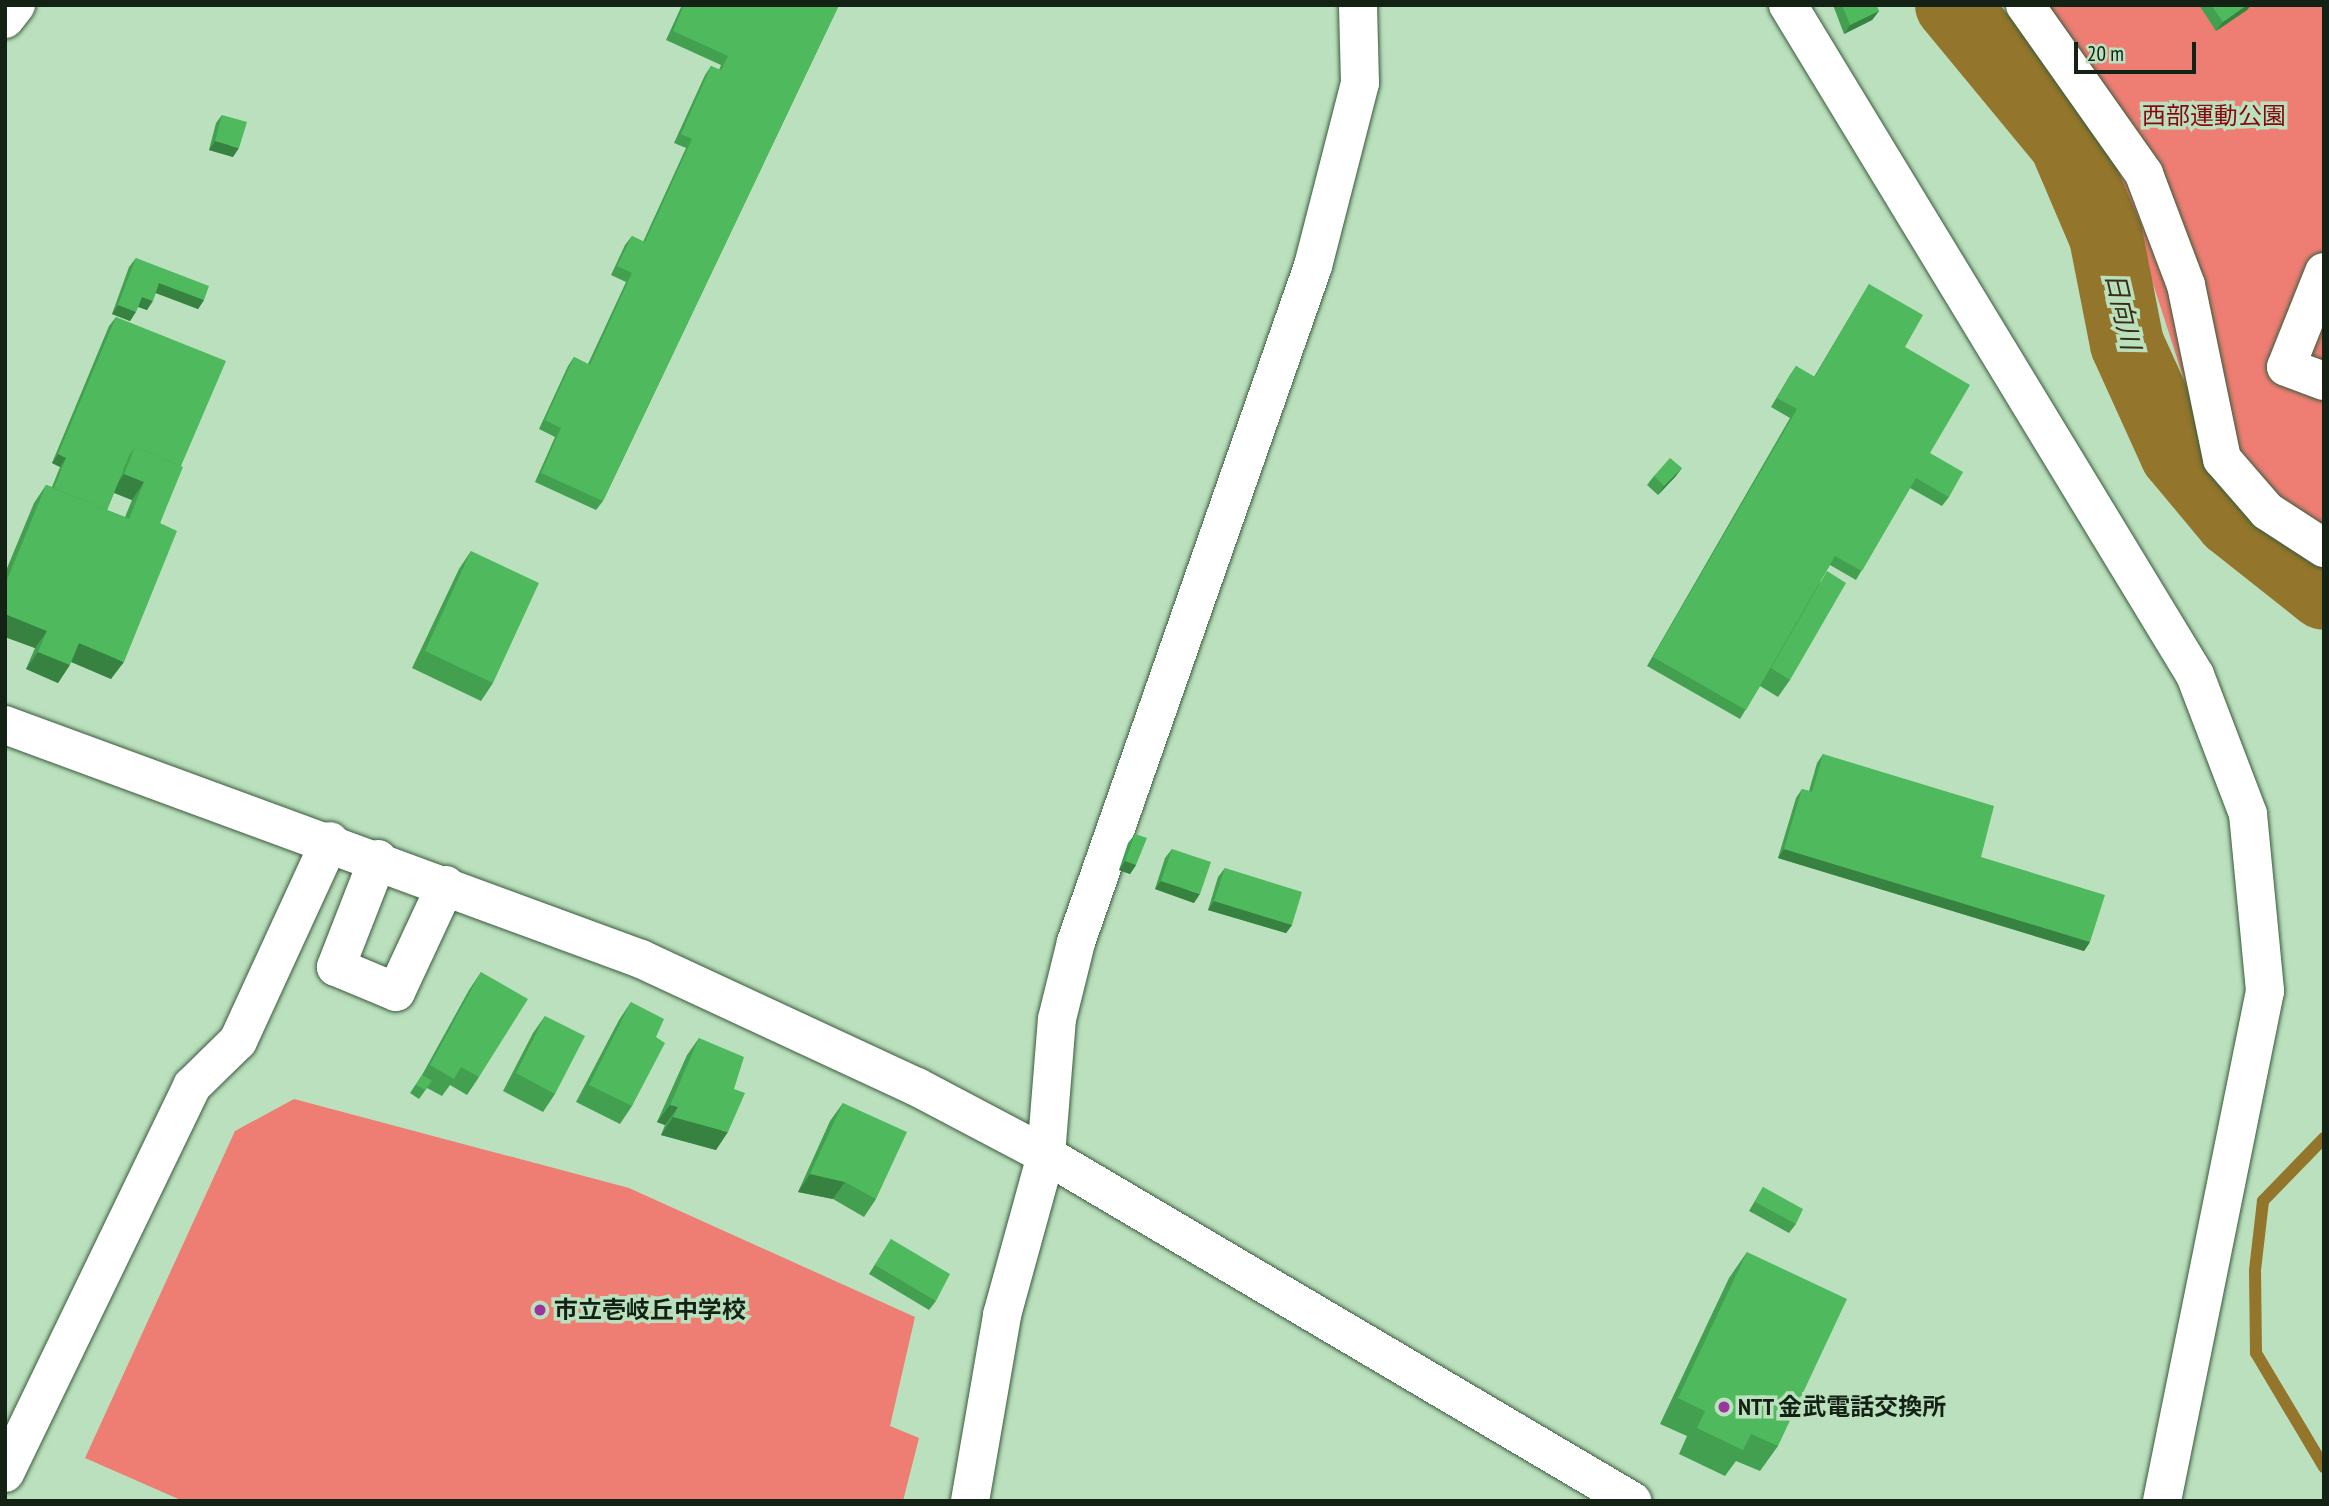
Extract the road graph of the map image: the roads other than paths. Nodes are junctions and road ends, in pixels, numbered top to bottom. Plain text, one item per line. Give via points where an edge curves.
1 (16, 5) edge
2 (1358, 5) edge
3 (1788, 5) edge
4 (2025, 5) edge
5 (5, 19) edge
6 (2324, 272) edge
7 (2324, 381) edge
8 (2324, 548) edge
9 (5, 724) edge
10 (330, 841) junction
11 (378, 859) junction
12 (446, 885) junction
13 (1046, 1154) junction
14 (5, 1473) edge
15 (970, 1501) edge
16 (1632, 1501) edge
17 (2162, 1501) edge

1 - 5 street
2 - 13 street via 1360,83 1313,266 1076,942 1057,1019
3 - 17 street via 2195,675 2248,814 2265,990
4 - 8 street via 2144,174 2186,285 2222,459 2267,512
6 - 7 street via 2286,367
9 - 10 street
10 - 11 street
10 - 14 street via 237,1041 192,1086
11 - 12 street
11 - 12 street via 335,967 396,992
12 - 13 street via 641,959 917,1087
13 - 15 street via 1002,1315
13 - 16 street

